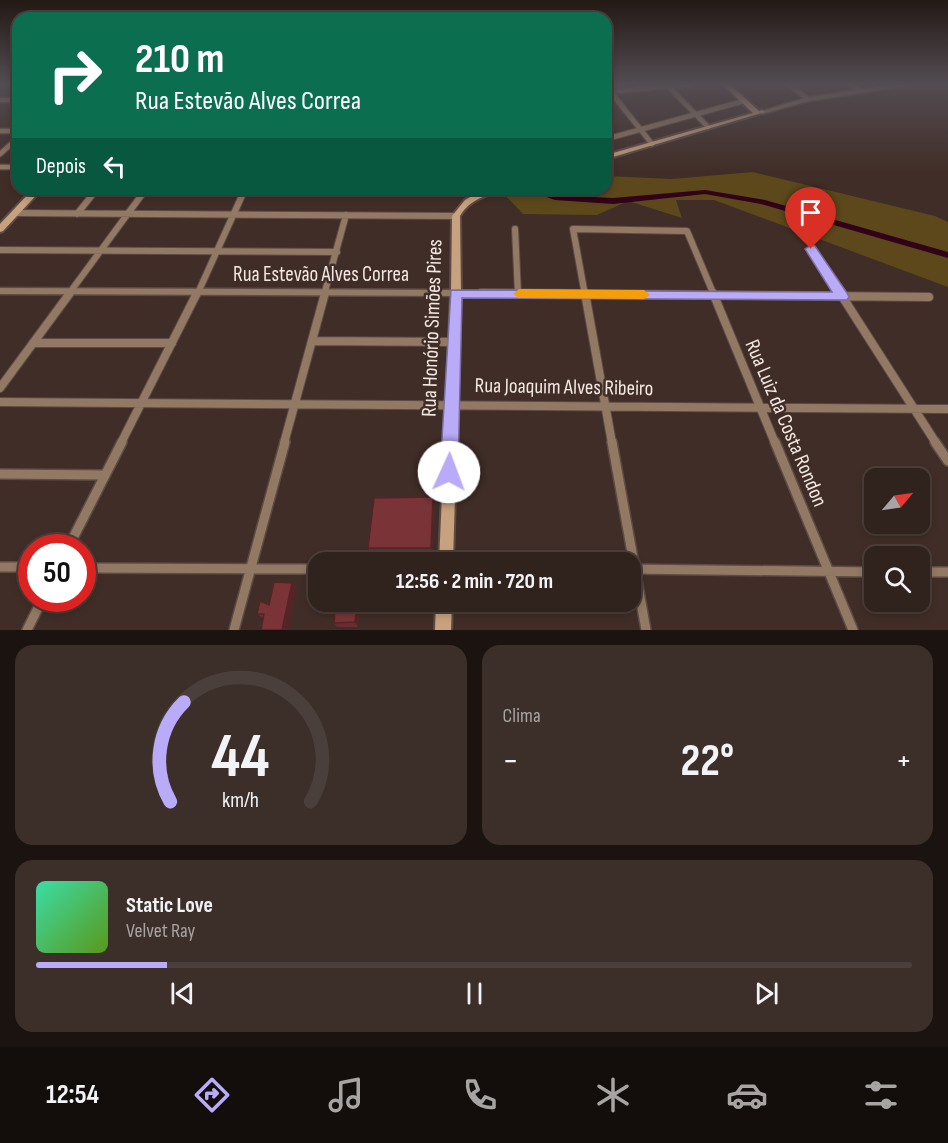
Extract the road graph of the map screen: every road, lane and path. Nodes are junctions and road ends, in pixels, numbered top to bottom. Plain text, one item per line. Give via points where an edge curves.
1 (628, 113) edge
2 (755, 113) edge
3 (696, 114) joint
4 (708, 128) junction
5 (642, 129) junction
6 (612, 137) edge
7 (12, 143) edge
8 (652, 144) junction
9 (0, 154) edge
10 (612, 155) edge
11 (32, 195) edge
12 (92, 195) edge
13 (142, 195) edge
14 (242, 195) edge
15 (475, 195) edge
16 (0, 213) edge
17 (15, 213) junction
18 (77, 214) junction
19 (128, 214) junction
20 (234, 214) junction
21 (346, 215) junction
22 (456, 216) junction
23 (0, 229) edge
24 (515, 229) dead end
25 (811, 249) dead end
26 (0, 250) edge
27 (101, 250) junction
28 (217, 251) junction
29 (337, 252) junction
30 (0, 291) edge
31 (70, 291) junction
32 (198, 292) junction
33 (326, 292) junction
34 (456, 293) junction
35 (518, 294) junction
36 (585, 294) junction
37 (714, 295) junction
38 (842, 297) junction
39 (929, 297) dead end
40 (312, 341) junction
41 (454, 342) junction
42 (33, 343) junction
43 (172, 343) junction
44 (0, 388) edge
45 (0, 402) edge
46 (142, 402) junction
47 (296, 402) junction
48 (451, 404) junction
49 (605, 405) junction
50 (760, 407) junction
51 (914, 408) junction
52 (948, 409) edge
53 (948, 461) edge
54 (0, 474) edge
55 (105, 476) junction
56 (75, 534) edge
57 (446, 552) edge
58 (630, 552) edge
59 (0, 567) edge
60 (18, 567) edge
61 (96, 568) edge
62 (250, 569) junction
63 (308, 569) edge
64 (641, 569) edge
65 (828, 571) junction
66 (864, 572) edge
67 (930, 572) edge
68 (948, 572) edge
69 (641, 607) edge
70 (36, 612) edge
71 (444, 612) edge
72 (27, 630) edge
73 (234, 630) edge
74 (443, 630) edge
75 (646, 630) edge
76 (853, 630) edge

1 - 5 street
2 - 4 main road
3 - 4 street
3 - 5 street
4 - 8 main road
5 - 6 street
5 - 8 street
7 - 9 street
8 - 10 main road
11 - 17 main road
12 - 18 street
13 - 19 street
14 - 20 street
15 - 22 main road, Rua Honório Simões Pires
16 - 17 main road
17 - 18 street
17 - 23 main road
18 - 19 street
19 - 20 street
19 - 27 street
20 - 21 street
20 - 28 street
21 - 22 street
21 - 29 street
22 - 34 main road, Rua Honório Simões Pires
24 - 35 street
25 - 38 street
26 - 27 street
27 - 28 street
27 - 31 street
28 - 29 street
28 - 32 street
29 - 33 street
30 - 31 street, Rua Estevão Alves Correa
31 - 32 street, Rua Estevão Alves Correa
31 - 42 street
32 - 33 street, Rua Estevão Alves Correa
32 - 43 street
33 - 34 street, Rua Estevão Alves Correa
33 - 40 street
34 - 35 street, Rua Estevão Alves Correa
34 - 41 main road, Rua Honório Simões Pires
35 - 36 street, Rua Estevão Alves Correa
36 - 37 street, Rua Estevão Alves Correa
36 - 37 street, Rua Luiz da Costa Rondon via 573,229 687,231
36 - 49 street
37 - 38 street, Rua Estevão Alves Correa
37 - 50 street, Rua Luiz da Costa Rondon
38 - 39 street, Rua Estevão Alves Correa
38 - 51 street
40 - 41 street
40 - 47 street
41 - 48 main road, Rua Honório Simões Pires
42 - 43 street
42 - 44 street
43 - 46 street
45 - 46 street, Rua Joaquim Alves Ribeiro
46 - 47 street, Rua Joaquim Alves Ribeiro
46 - 55 street
47 - 48 street, Rua Joaquim Alves Ribeiro
47 - 62 street
48 - 49 street, Rua Joaquim Alves Ribeiro
48 - 57 main road, Rua Honório Simões Pires
49 - 50 street, Rua Joaquim Alves Ribeiro
49 - 58 street
50 - 51 street, Rua Joaquim Alves Ribeiro
50 - 65 street, Rua Luiz da Costa Rondon
51 - 52 street, Rua Joaquim Alves Ribeiro
51 - 53 street
54 - 55 street
55 - 56 street
59 - 60 street
61 - 62 street
62 - 63 street
62 - 73 street
64 - 65 street
65 - 66 street
65 - 76 street, Rua Luiz da Costa Rondon
67 - 68 street
69 - 75 street
70 - 72 street
71 - 74 main road

